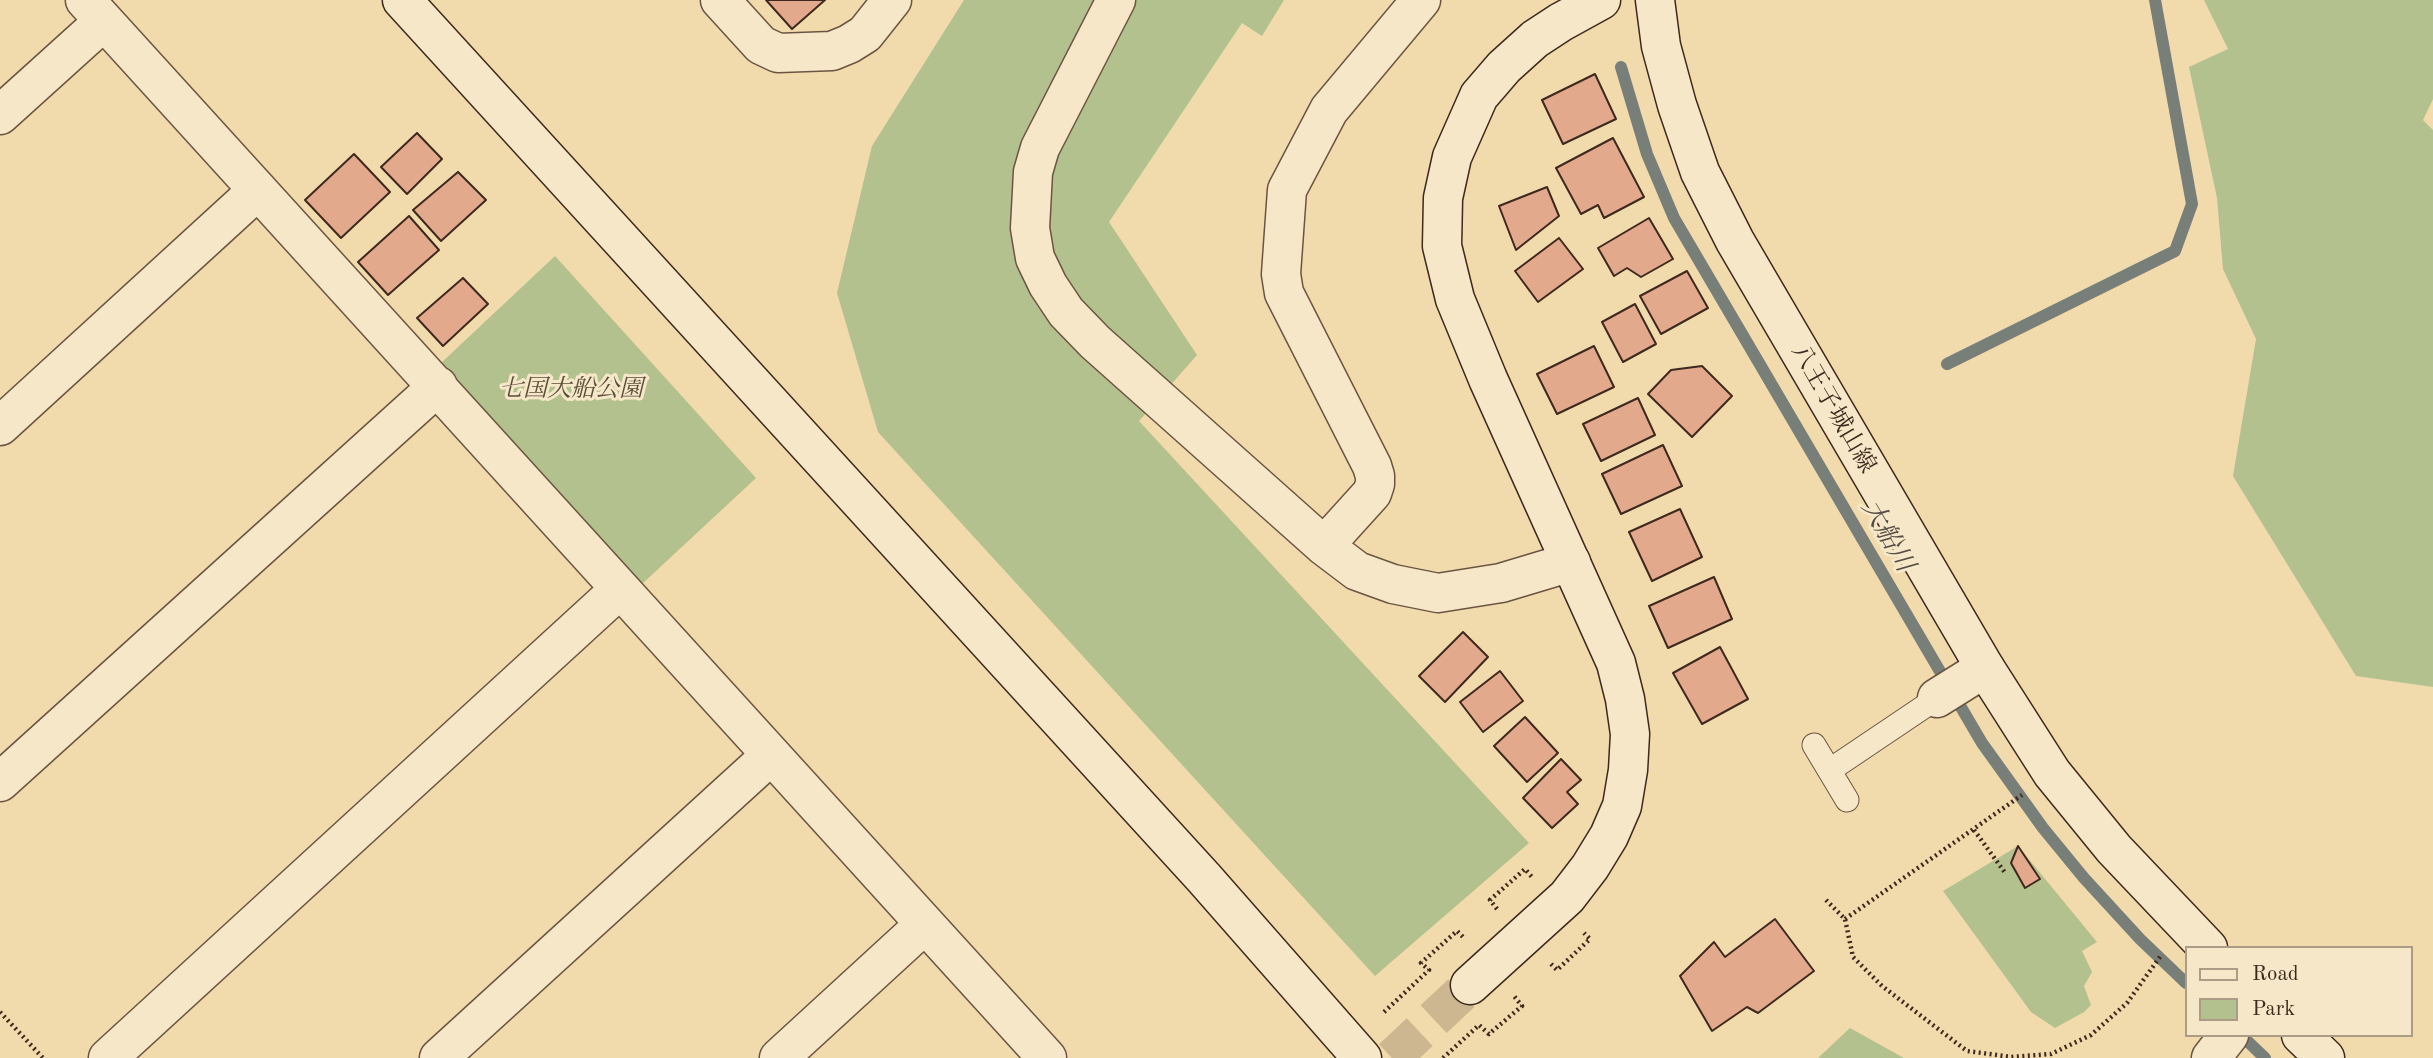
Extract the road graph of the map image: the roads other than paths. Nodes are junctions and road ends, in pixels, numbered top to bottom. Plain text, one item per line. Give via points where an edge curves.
1 (402, 0) edge
2 (720, 0) edge
3 (892, 0) edge
4 (1116, 0) edge
5 (1421, 0) edge
6 (1601, 0) edge
7 (1655, 0) edge
8 (95, 11) edge
9 (0, 115) edge
10 (258, 190) junction
11 (438, 386) junction
12 (0, 426) edge
13 (1324, 547) junction
14 (1571, 562) junction
15 (620, 589) junction
16 (1960, 683) junction
17 (1814, 745) dead end
18 (771, 756) junction
19 (1830, 770) junction
20 (0, 782) edge
21 (1847, 800) dead end
22 (924, 925) junction
23 (2206, 946) edge
24 (1470, 985) tunnel mouth
25 (2303, 1037) edge
26 (1353, 1055) edge
27 (108, 1058) edge
28 (439, 1058) edge
29 (779, 1058) edge
30 (1047, 1058) edge
31 (2325, 1058) edge

1 - 26 street via 1204,877
2 - 3 street via 761,45 778,53 832,51 849,44 865,33
4 - 13 street via 1040,148 1031,196 1035,258 1066,312 1095,342
5 - 13 street via 1329,110 1287,190 1284,293 1372,466 1375,484
6 - 14 street via 1535,40 1479,96 1452,157 1443,198 1442,246 1455,299
7 - 16 street, 八王子城山線 via 1676,104 1705,183
8 - 9 street
8 - 10 street
10 - 11 street
10 - 12 street
11 - 15 street
11 - 20 street
13 - 14 street via 1357,571 1438,593 1502,583
14 - 24 street via 1616,663 1625,699 1630,734 1622,806 1609,836 1567,897
15 - 18 street
15 - 27 street
16 - 19 lane
16 - 23 street, 八王子城山線 via 2052,773 2114,849
17 - 19 lane
18 - 22 street
18 - 28 street
19 - 21 lane
22 - 29 street
22 - 30 street
25 - 31 street

